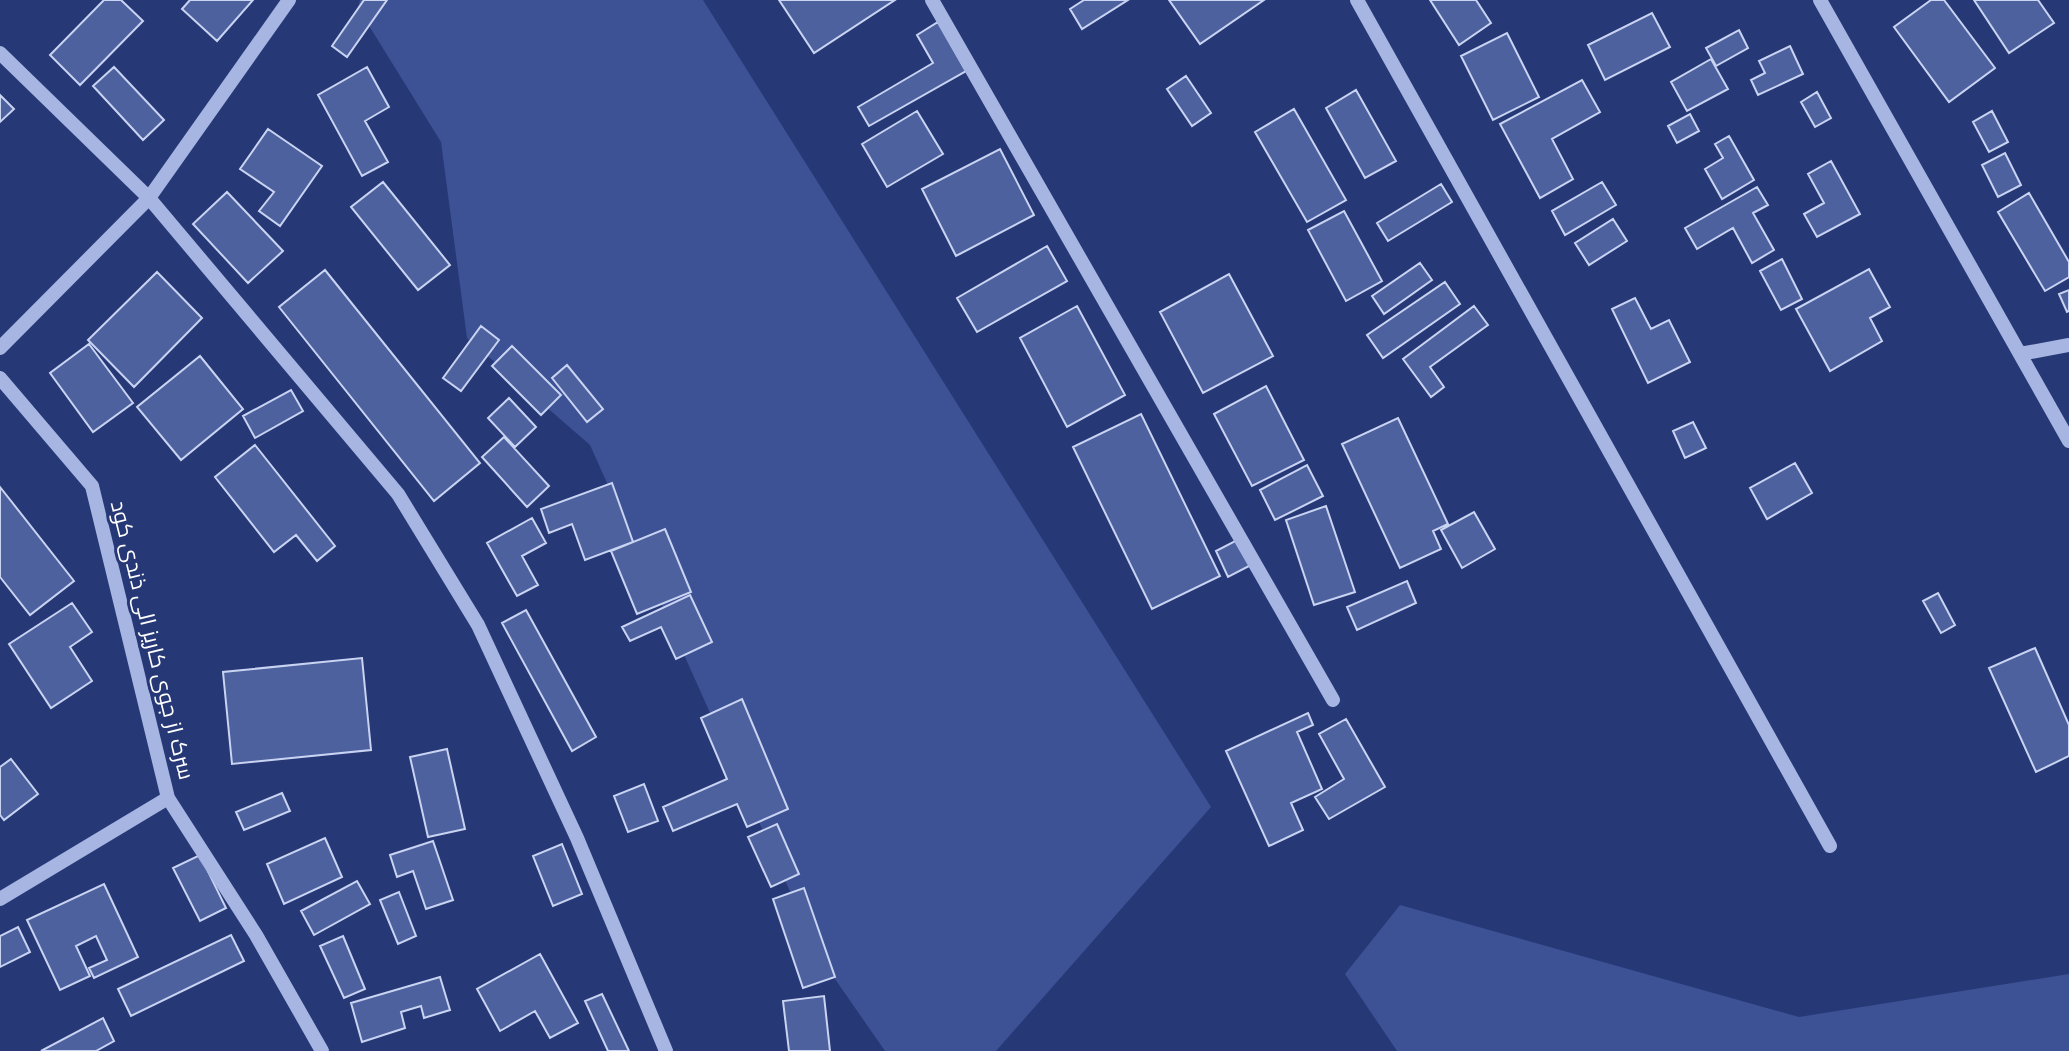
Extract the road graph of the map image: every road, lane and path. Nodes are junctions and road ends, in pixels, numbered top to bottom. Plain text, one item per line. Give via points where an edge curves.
1 (289, 0) edge
2 (932, 0) edge
3 (1357, 0) edge
4 (1820, 0) edge
5 (0, 53) edge
6 (149, 198) junction
7 (2069, 345) edge
8 (0, 348) edge
9 (2020, 354) junction
10 (0, 378) edge
11 (2069, 441) edge
12 (1333, 700) dead end
13 (168, 798) junction
14 (1830, 846) dead end
15 (0, 899) edge
16 (322, 1051) edge
17 (666, 1051) edge

1 - 6 street
2 - 12 street
3 - 14 street
4 - 9 street
5 - 6 street
6 - 8 street
6 - 17 street via 398,494 478,625 577,838
7 - 9 street
9 - 11 street
10 - 13 street, سرک از جوی کاریز الی ذندی کود via 92,486
13 - 15 street, سرک از جوی کاریز الی ذندی کود
13 - 16 street

